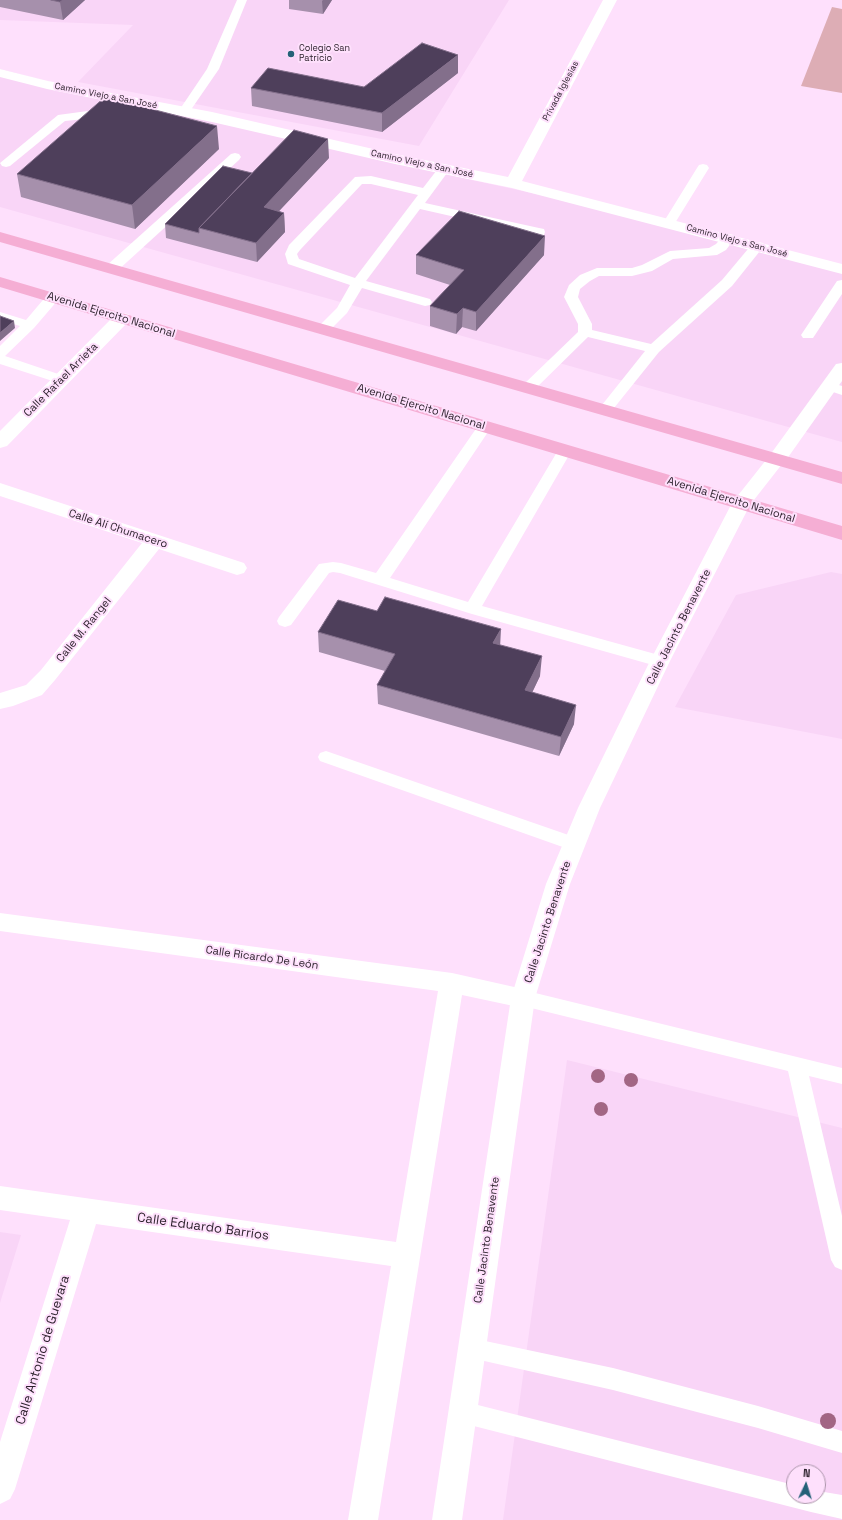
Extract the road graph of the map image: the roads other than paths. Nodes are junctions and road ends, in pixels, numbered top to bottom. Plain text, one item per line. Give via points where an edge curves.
1 (242, 0) edge
2 (610, 0) edge
3 (0, 73) edge
4 (188, 118) junction
5 (117, 119) edge
6 (235, 157) dead end
7 (6, 163) dead end
8 (703, 168) dead end
9 (444, 169) junction
10 (512, 183) junction
11 (427, 194) junction
12 (417, 205) junction
13 (670, 223) junction
14 (539, 232) dead end
15 (0, 237) edge
16 (729, 238) junction
17 (758, 246) junction
18 (842, 268) edge
19 (111, 269) junction
20 (0, 282) edge
21 (358, 283) junction
22 (842, 284) edge
23 (53, 298) junction
24 (425, 302) dead end
25 (0, 316) edge
26 (122, 318) junction
27 (29, 325) junction
28 (323, 330) junction
29 (585, 332) junction
30 (808, 335) dead end
31 (654, 349) junction
32 (0, 354) edge
33 (0, 359) edge
34 (842, 368) edge
35 (62, 380) junction
36 (528, 388) junction
37 (836, 389) edge
38 (605, 410) junction
39 (485, 426) junction
40 (0, 442) edge
41 (565, 450) junction
42 (777, 459) junction
43 (842, 478) edge
44 (0, 489) edge
45 (742, 503) junction
46 (842, 533) edge
47 (155, 541) junction
48 (237, 568) dead end
49 (380, 580) junction
50 (472, 609) junction
51 (285, 621) dead end
52 (660, 661) junction
53 (0, 701) edge
54 (326, 757) dead end
55 (574, 844) junction
56 (0, 922) edge
57 (452, 984) junction
58 (523, 998) junction
59 (796, 1064) junction
60 (842, 1076) edge
61 (0, 1198) edge
62 (87, 1210) junction
63 (407, 1256) junction
64 (842, 1260) edge
65 (471, 1348) junction
66 (462, 1412) junction
67 (842, 1442) edge
68 (0, 1489) edge
69 (842, 1507) edge
70 (363, 1520) edge
71 (447, 1520) edge

1 - 4 lane via 214,69
2 - 10 street, Privada Iglesias
3 - 4 street, Camino Viejo a San José
4 - 9 street, Camino Viejo a San José via 212,117
5 - 7 lane via 94,114 62,118
6 - 19 lane
8 - 13 lane
9 - 10 street, Camino Viejo a San José
9 - 11 lane
10 - 13 street, Camino Viejo a San José
11 - 12 lane
11 - 21 lane via 371,180 359,180 291,254 299,264
12 - 14 lane
12 - 21 lane
13 - 16 street, Camino Viejo a San José
15 - 19 main road
16 - 17 street, Camino Viejo a San José
16 - 29 lane via 712,252 670,254 646,268 632,272 597,272 585,278 574,288 571,297 585,324
17 - 18 street, Camino Viejo a San José
17 - 31 lane via 727,283
19 - 28 main road
20 - 23 main road, Avenida Ejercito Nacional
21 - 24 lane
21 - 28 lane via 342,310
22 - 30 lane
23 - 26 main road, Avenida Ejercito Nacional
23 - 27 lane
25 - 27 lane
26 - 35 street, Calle Rafael Arrieta
26 - 39 main road, Avenida Ejercito Nacional
27 - 32 lane
28 - 36 main road
29 - 31 lane
29 - 36 lane
31 - 38 lane
33 - 35 lane
34 - 37 street, Calle Jacinto Benavente
35 - 40 street, Calle Rafael Arrieta
36 - 38 main road
37 - 42 street, Calle Jacinto Benavente
38 - 42 main road
39 - 41 main road, Avenida Ejercito Nacional
39 - 49 lane
41 - 45 main road, Avenida Ejercito Nacional
41 - 50 lane
42 - 43 main road
42 - 45 street, Calle Jacinto Benavente
44 - 47 street, Calle Alí Chumacero
45 - 46 main road, Avenida Ejercito Nacional
45 - 52 street, Calle Jacinto Benavente
47 - 48 street, Calle Alí Chumacero
47 - 53 street, Calle M. Rangel via 34,690
49 - 50 lane
49 - 51 lane via 333,566 324,568
50 - 52 lane
52 - 55 street, Calle Jacinto Benavente
54 - 55 lane
55 - 58 street, Calle Jacinto Benavente via 558,884
56 - 57 street, Calle Ricardo De León
57 - 58 street, Calle Ricardo De León
57 - 63 street
58 - 59 lane
58 - 65 street, Calle Jacinto Benavente
59 - 60 lane
59 - 64 lane
61 - 62 street, Calle Eduardo Barrios
62 - 63 street, Calle Eduardo Barrios
62 - 68 street, Calle Antonio de Guevara
63 - 70 street
65 - 66 street, Calle Jacinto Benavente
65 - 67 lane via 613,1379
66 - 69 lane via 796,1498
66 - 71 street, Calle Jacinto Benavente

